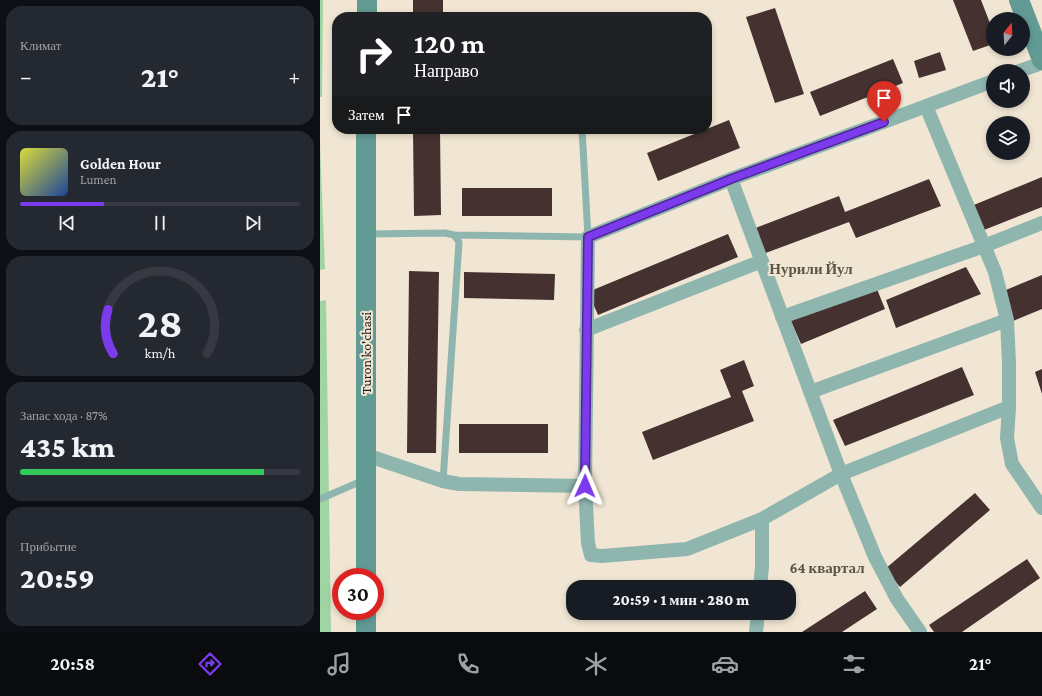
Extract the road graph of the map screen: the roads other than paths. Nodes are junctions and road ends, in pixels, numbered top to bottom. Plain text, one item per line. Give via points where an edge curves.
1 (366, 0) edge
2 (1019, 0) edge
3 (366, 12) edge
4 (1042, 61) edge
5 (1030, 66) edge
6 (986, 84) edge
7 (926, 106) junction
8 (366, 134) edge
9 (582, 134) edge
10 (731, 179) junction
11 (1042, 224) edge
12 (366, 234) junction
13 (454, 235) junction
14 (588, 237) junction
15 (984, 246) junction
16 (762, 261) junction
17 (782, 317) junction
18 (1007, 320) junction
19 (586, 330) junction
20 (810, 392) junction
21 (1009, 407) junction
22 (366, 455) junction
23 (841, 474) junction
24 (366, 479) junction
25 (443, 481) junction
26 (585, 486) junction
27 (320, 499) edge
28 (1042, 508) edge
29 (762, 519) junction
30 (366, 568) edge
31 (761, 580) edge
32 (366, 620) edge
33 (757, 620) edge
34 (366, 632) edge
35 (756, 632) edge
36 (920, 632) edge

1 - 3 street
2 - 4 street
4 - 5 street
6 - 7 street
7 - 10 street
7 - 15 street
8 - 12 street, Turon ko'chasi
9 - 14 lane
10 - 14 street
10 - 16 street
11 - 15 street
12 - 13 lane via 445,232
12 - 22 street, Turon ko'chasi
13 - 14 lane
13 - 25 lane via 459,242
14 - 19 street
15 - 17 street
15 - 18 street via 995,272
16 - 17 street
16 - 19 street
17 - 20 street
18 - 20 street
18 - 21 street
19 - 26 street
20 - 23 street
21 - 23 street
21 - 28 street via 1007,438 1012,464
22 - 24 street, Turon ko'chasi
22 - 25 street
23 - 29 street
23 - 36 street via 875,557 897,599
24 - 27 lane
24 - 30 street, Turon ko'chasi
25 - 26 street via 459,484
26 - 29 street via 591,555 687,549
29 - 31 street
32 - 34 street
33 - 35 street

